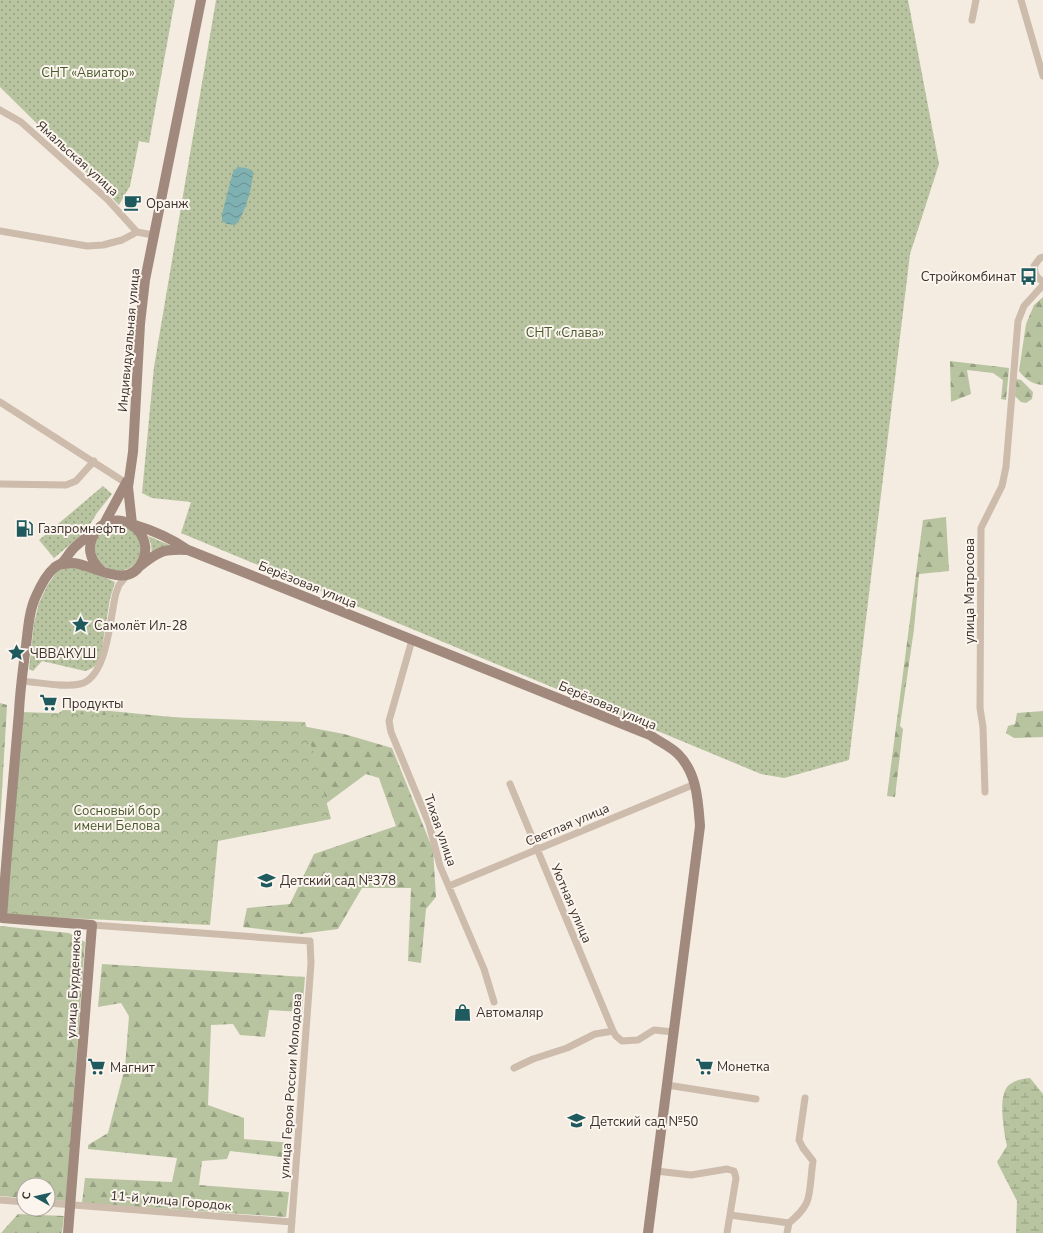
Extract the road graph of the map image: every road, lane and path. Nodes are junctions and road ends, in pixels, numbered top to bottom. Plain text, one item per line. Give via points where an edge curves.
1 (201, 0) edge
2 (976, 0) edge
3 (1022, 0) edge
4 (972, 20) dead end
5 (1043, 76) edge
6 (0, 110) edge
7 (0, 231) edge
8 (137, 232) junction
9 (153, 235) junction
10 (1043, 257) edge
11 (1043, 281) edge
12 (1043, 285) edge
13 (0, 402) edge
14 (94, 461) junction
15 (130, 472) junction
16 (126, 483) junction
17 (0, 484) edge
18 (132, 524) junction
19 (101, 527) junction
20 (188, 550) junction
21 (61, 564) junction
22 (138, 567) junction
23 (102, 571) junction
24 (128, 574) junction
25 (412, 640) junction
26 (22, 681) junction
27 (510, 784) dead end
28 (695, 784) junction
29 (985, 792) dead end
30 (536, 850) junction
31 (449, 886) junction
32 (92, 925) junction
33 (494, 1002) dead end
34 (613, 1031) junction
35 (674, 1032) junction
36 (514, 1068) dead end
37 (667, 1085) junction
38 (805, 1098) dead end
39 (756, 1099) dead end
40 (656, 1171) junction
41 (0, 1200) edge
42 (16, 1201) edge
43 (56, 1203) edge
44 (70, 1204) junction
45 (730, 1215) junction
46 (292, 1222) junction
47 (788, 1223) junction
48 (68, 1233) edge
49 (291, 1233) edge
50 (648, 1233) edge
51 (727, 1233) edge
52 (787, 1233) edge

1 - 9 main road, Индивидуальная улица
2 - 4 street
3 - 5 street
6 - 8 street, Ямальская улица via 27,127 108,200
7 - 8 street via 87,246 122,240
8 - 9 street
9 - 15 main road, Индивидуальная улица via 140,324
10 - 11 street via 1034,266 1035,275
12 - 29 street, улица Матросова via 1024,306 1018,321 1006,467 1002,486 981,528 980,708 984,727
13 - 14 street
14 - 16 street
14 - 17 street via 76,481 66,485
15 - 16 main road, Индивидуальная улица
15 - 18 main road, Индивидуальная улица via 128,488
16 - 19 main road, Индивидуальная улица
18 - 19 main road via 118,520
18 - 20 main road, Берёзовая улица via 175,541
18 - 22 main road via 138,529 145,544 144,556
19 - 21 main road via 84,538
19 - 23 main road via 93,536 90,552 96,566
20 - 22 main road, Берёзовая улица via 164,550
20 - 25 main road, Берёзовая улица
21 - 23 main road via 74,563
21 - 26 main road via 54,568 36,596 29,618
22 - 24 main road
23 - 24 main road via 110,575
24 - 26 street via 116,593 106,648 101,663 91,679 81,684 61,685
25 - 28 main road, Берёзовая улица via 650,735 677,753 688,767
25 - 31 street, Тихая улица via 389,721 391,732 429,824 440,866
26 - 32 main road, улица Бурденюка via 2,918
27 - 30 street, Уютная улица
28 - 30 street, Светлая улица
28 - 35 main road, Берёзовая улица via 700,826
30 - 31 street, Светлая улица
30 - 34 street, Уютная улица
31 - 33 street, Тихая улица via 484,969
32 - 44 main road, улица Бурденюка
32 - 46 street, улица Героя России Молодова via 310,941 311,963
34 - 35 street via 622,1041 638,1040 654,1030
34 - 36 street via 594,1034 567,1048
35 - 37 main road, Берёзовая улица
37 - 39 street
37 - 40 main road, Берёзовая улица
38 - 47 street via 799,1140 813,1161 807,1202 798,1215
40 - 45 street via 691,1175 727,1169 734,1171 736,1178
40 - 50 main road, Берёзовая улица
41 - 42 street
43 - 44 street, 11-й улица Городок
44 - 46 street, 11-й улица Городок
44 - 48 main road, улица Бурденюка
45 - 47 street
45 - 51 street
46 - 49 street, улица Героя России Молодова
47 - 52 street

